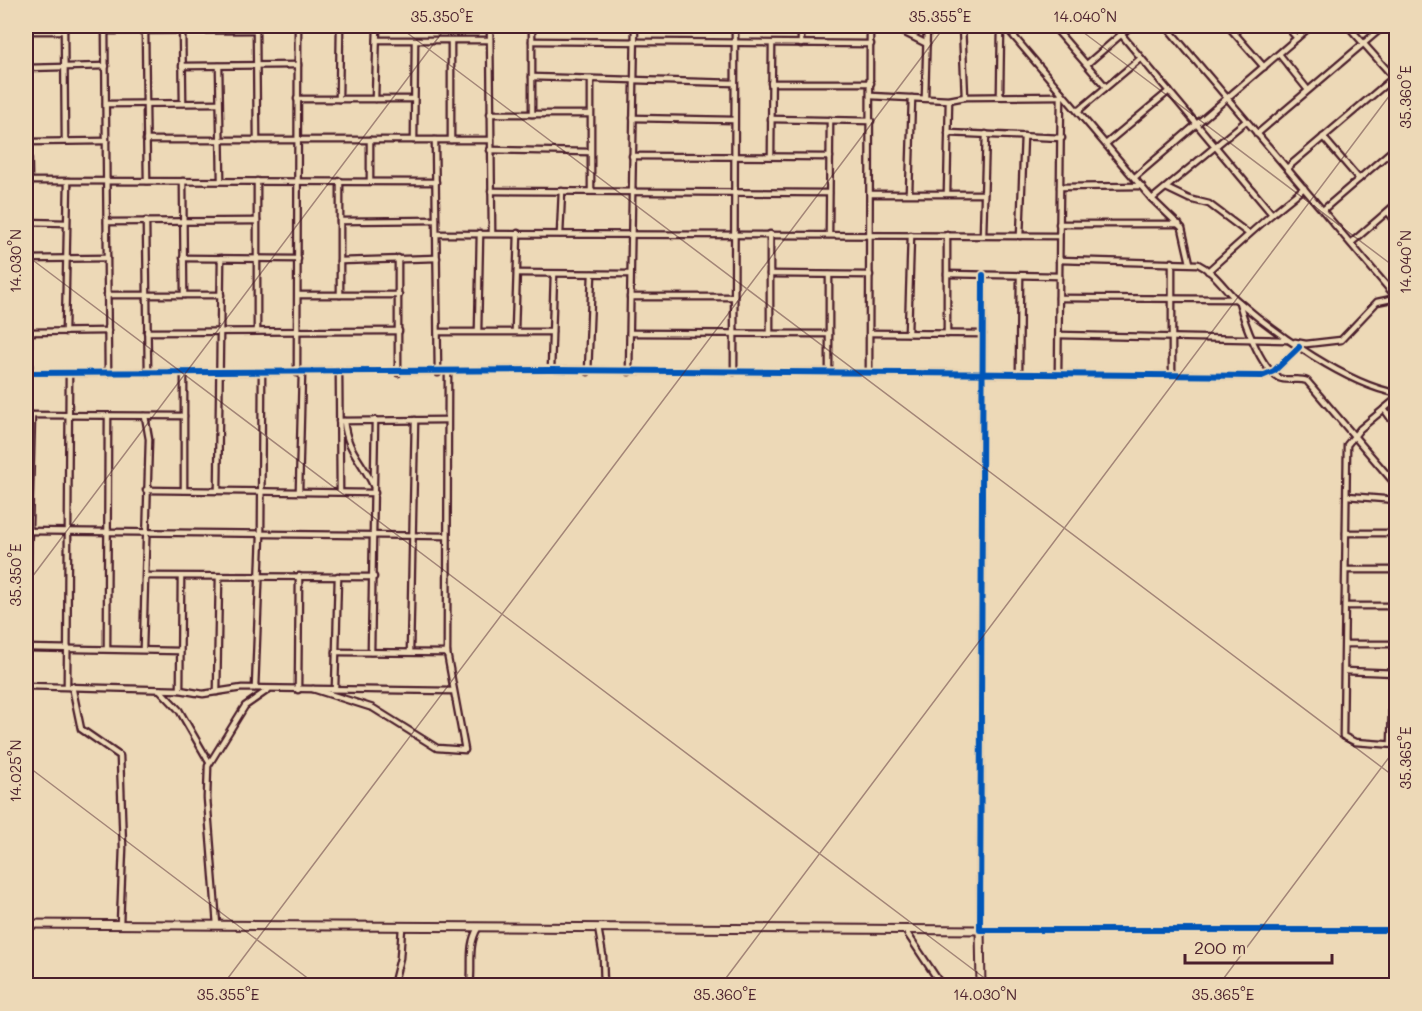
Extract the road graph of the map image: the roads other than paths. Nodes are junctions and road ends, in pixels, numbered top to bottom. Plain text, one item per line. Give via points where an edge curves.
1 (298, 26) edge
2 (340, 26) edge
3 (377, 26) edge
4 (490, 26) edge
5 (532, 26) edge
6 (635, 26) edge
7 (735, 26) edge
8 (801, 26) edge
9 (870, 26) edge
10 (891, 26) edge
11 (927, 26) edge
12 (962, 26) edge
13 (1003, 26) edge
14 (1062, 26) edge
15 (1131, 26) edge
16 (1166, 26) edge
17 (1230, 26) edge
18 (1286, 26) edge
19 (1311, 26) edge
20 (1348, 26) edge
21 (1384, 26) edge
22 (64, 28) edge
23 (105, 28) edge
24 (182, 28) edge
25 (256, 28) edge
26 (1055, 28) edge
27 (145, 30) junction
28 (26, 31) edge
29 (1121, 34) junction
30 (1297, 38) junction
31 (377, 40) junction
32 (490, 40) junction
33 (415, 41) junction
34 (451, 41) junction
35 (532, 41) junction
36 (634, 42) junction
37 (1364, 43) junction
38 (734, 44) junction
39 (772, 44) junction
40 (801, 44) junction
41 (871, 44) junction
42 (927, 44) junction
43 (1279, 54) junction
44 (1141, 58) junction
45 (1087, 64) junction
46 (298, 65) junction
47 (106, 66) junction
48 (182, 66) junction
49 (219, 66) junction
50 (64, 67) junction
51 (257, 67) junction
52 (1264, 67) junction
53 (26, 68) edge
54 (532, 77) junction
55 (591, 79) junction
56 (1395, 79) edge
57 (634, 81) junction
58 (771, 82) junction
59 (734, 83) junction
60 (871, 83) junction
61 (1106, 87) junction
62 (1308, 90) junction
63 (1169, 91) junction
64 (1061, 94) junction
65 (1000, 95) junction
66 (871, 96) junction
67 (965, 97) junction
68 (912, 98) junction
69 (925, 98) junction
70 (1226, 98) junction
71 (297, 99) junction
72 (339, 99) junction
73 (375, 99) junction
74 (413, 99) junction
75 (949, 99) junction
76 (146, 103) junction
77 (183, 103) junction
78 (219, 103) junction
79 (106, 104) junction
80 (26, 105) edge
81 (1079, 110) junction
82 (490, 114) junction
83 (532, 114) junction
84 (590, 114) junction
85 (633, 118) junction
86 (771, 119) junction
87 (734, 120) junction
88 (830, 120) junction
89 (871, 121) junction
90 (1246, 121) junction
91 (1196, 124) junction
92 (948, 133) junction
93 (986, 134) junction
94 (1257, 134) junction
95 (1024, 136) junction
96 (1323, 137) junction
97 (1062, 138) junction
98 (298, 139) junction
99 (146, 140) junction
100 (220, 140) junction
101 (257, 140) junction
102 (370, 140) junction
103 (414, 140) junction
104 (435, 140) junction
105 (490, 140) junction
106 (65, 141) junction
107 (106, 141) junction
108 (451, 141) junction
109 (27, 142) edge
110 (1107, 143) junction
111 (1215, 147) junction
112 (490, 150) junction
113 (1395, 150) edge
114 (591, 152) junction
115 (632, 156) junction
116 (734, 156) junction
117 (771, 156) junction
118 (830, 157) junction
119 (1287, 168) junction
120 (1135, 177) junction
121 (1359, 179) junction
122 (221, 180) junction
123 (27, 181) edge
124 (68, 181) junction
125 (106, 181) junction
126 (147, 181) junction
127 (183, 181) junction
128 (257, 181) junction
129 (298, 181) junction
130 (340, 181) junction
131 (370, 181) junction
132 (436, 182) junction
133 (1142, 186) junction
134 (1060, 187) junction
135 (1166, 188) junction
136 (1304, 188) junction
137 (491, 191) junction
138 (562, 191) junction
139 (591, 191) junction
140 (632, 193) junction
141 (734, 193) junction
142 (829, 193) junction
143 (947, 193) junction
144 (870, 194) junction
145 (909, 194) junction
146 (984, 194) junction
147 (1152, 199) junction
148 (1396, 204) edge
149 (1323, 210) junction
150 (1388, 212) junction
151 (1272, 214) junction
152 (436, 220) junction
153 (183, 221) junction
154 (257, 221) junction
155 (340, 221) junction
156 (26, 222) edge
157 (107, 222) junction
158 (146, 222) junction
159 (1396, 222) edge
160 (66, 223) junction
161 (1059, 224) junction
162 (1179, 224) junction
163 (480, 233) junction
164 (492, 233) junction
165 (518, 233) junction
166 (437, 234) junction
167 (560, 234) junction
168 (631, 234) junction
169 (734, 234) junction
170 (770, 234) junction
171 (829, 234) junction
172 (1249, 234) junction
173 (870, 235) junction
174 (911, 235) junction
175 (947, 235) junction
176 (983, 235) junction
177 (1020, 236) junction
178 (1059, 236) junction
179 (1351, 243) junction
180 (107, 258) junction
181 (183, 258) junction
182 (221, 258) junction
183 (259, 258) junction
184 (398, 258) junction
185 (437, 258) junction
186 (27, 259) edge
187 (66, 259) junction
188 (298, 259) junction
189 (1059, 260) junction
190 (340, 261) junction
191 (1172, 262) junction
192 (1190, 263) junction
193 (1208, 271) junction
194 (516, 273) junction
195 (554, 274) junction
196 (592, 274) junction
197 (630, 274) junction
198 (770, 274) junction
199 (947, 274) junction
200 (829, 275) junction
201 (870, 275) junction
202 (983, 275) junction
203 (1020, 276) junction
204 (1059, 276) junction
205 (27, 295) edge
206 (107, 295) junction
207 (147, 295) junction
208 (184, 295) junction
209 (221, 295) junction
210 (299, 295) junction
211 (340, 295) junction
212 (399, 296) junction
213 (630, 297) junction
214 (733, 297) junction
215 (1396, 297) edge
216 (1059, 298) junction
217 (1172, 298) junction
218 (1237, 300) junction
219 (108, 331) junction
220 (221, 331) junction
221 (257, 331) junction
222 (298, 331) junction
223 (399, 331) junction
224 (478, 331) junction
225 (515, 331) junction
226 (27, 332) edge
227 (65, 332) junction
228 (147, 332) junction
229 (438, 332) junction
230 (552, 332) junction
231 (630, 333) junction
232 (870, 333) junction
233 (908, 333) junction
234 (734, 334) junction
235 (770, 334) junction
236 (829, 334) junction
237 (947, 334) junction
238 (983, 334) junction
239 (1059, 335) junction
240 (1173, 336) junction
241 (1253, 339) junction
242 (1289, 340) junction
243 (1299, 346) junction
244 (551, 370) junction
245 (829, 371) junction
246 (588, 372) junction
247 (629, 372) junction
248 (734, 372) junction
249 (869, 372) junction
250 (983, 372) junction
251 (1272, 372) junction
252 (27, 373) edge
253 (69, 373) junction
254 (108, 373) junction
255 (147, 373) junction
256 (184, 373) junction
257 (219, 373) junction
258 (262, 373) junction
259 (299, 373) junction
260 (339, 373) junction
261 (398, 373) junction
262 (438, 373) junction
263 (448, 373) junction
264 (1019, 373) junction
265 (1058, 374) junction
266 (1172, 375) junction
267 (1396, 393) edge
268 (1396, 399) edge
269 (1384, 410) junction
270 (26, 415) edge
271 (32, 415) junction
272 (70, 415) junction
273 (108, 416) junction
274 (145, 416) junction
275 (184, 416) junction
276 (375, 420) junction
277 (415, 420) junction
278 (447, 420) junction
279 (341, 421) junction
280 (1396, 426) edge
281 (1354, 435) junction
282 (1396, 485) edge
283 (146, 490) junction
284 (184, 490) junction
285 (218, 490) junction
286 (261, 490) junction
287 (299, 491) junction
288 (375, 491) junction
289 (340, 492) junction
290 (1347, 496) junction
291 (1396, 500) edge
292 (27, 531) edge
293 (68, 533) junction
294 (146, 533) junction
295 (1346, 533) junction
296 (1396, 533) edge
297 (109, 534) junction
298 (261, 535) junction
299 (374, 536) junction
300 (411, 536) junction
301 (447, 536) junction
302 (1346, 570) junction
303 (1396, 570) edge
304 (146, 576) junction
305 (259, 576) junction
306 (299, 576) junction
307 (338, 576) junction
308 (181, 577) junction
309 (219, 577) junction
310 (374, 577) junction
311 (1345, 606) junction
312 (1396, 606) edge
313 (26, 634) edge
314 (1345, 644) junction
315 (1396, 644) edge
316 (26, 648) edge
317 (107, 648) junction
318 (68, 649) junction
319 (143, 649) junction
320 (180, 651) junction
321 (336, 652) junction
322 (371, 652) junction
323 (410, 652) junction
324 (447, 653) junction
325 (1344, 671) junction
326 (1395, 672) edge
327 (26, 686) edge
328 (70, 686) junction
329 (255, 688) junction
330 (160, 689) junction
331 (270, 689) junction
332 (313, 689) junction
333 (335, 689) junction
334 (180, 690) junction
335 (298, 690) junction
336 (452, 691) junction
337 (217, 692) junction
338 (1394, 744) edge
339 (209, 762) junction
340 (26, 924) edge
341 (120, 924) junction
342 (217, 926) junction
343 (402, 927) junction
344 (478, 928) junction
345 (598, 928) junction
346 (905, 930) junction
347 (980, 930) junction
348 (1396, 930) edge
349 (393, 986) edge
350 (470, 986) edge
351 (604, 986) edge
352 (942, 986) edge
353 (981, 986) edge

1 - 46 street
2 - 72 street
3 - 31 street
4 - 32 street
5 - 35 street
6 - 36 street
7 - 38 street
8 - 40 street
9 - 41 street
10 - 42 street
11 - 42 street
12 - 67 street
13 - 64 street
13 - 65 street
14 - 26 street
15 - 29 street
16 - 70 street
17 - 52 street
18 - 30 street
19 - 30 street
20 - 37 street
21 - 37 street
22 - 28 street
22 - 50 street
23 - 27 street
23 - 47 street
24 - 25 street
24 - 27 street
24 - 48 street
25 - 51 street
26 - 45 street
27 - 76 street
29 - 44 street
29 - 45 street
30 - 43 street
31 - 33 street
31 - 73 street
32 - 34 street
32 - 82 street
33 - 34 street
33 - 74 street
34 - 108 street
35 - 36 street
35 - 54 street
36 - 38 street
36 - 57 street
37 - 56 street
37 - 62 street
38 - 39 street
38 - 59 street
39 - 40 street
39 - 58 street
40 - 41 street
41 - 60 street
42 - 69 street
43 - 52 street
43 - 62 street
44 - 61 street
44 - 63 street
45 - 61 street
46 - 51 street
46 - 71 street
47 - 50 street
47 - 79 street
48 - 49 street
48 - 77 street
49 - 51 street
49 - 78 street
50 - 53 street
50 - 106 street
51 - 101 street
52 - 70 street
53 - 80 street
54 - 55 street
54 - 83 street
55 - 57 street
55 - 84 street
56 - 96 street
57 - 59 street
57 - 85 street
58 - 60 street
58 - 86 street
59 - 87 street
60 - 66 street
61 - 81 street
62 - 94 street
63 - 91 street
63 - 110 street
64 - 65 street
64 - 81 street
64 - 97 street
65 - 67 street
66 - 68 street
66 - 89 street
67 - 75 street
68 - 69 street
68 - 145 street
69 - 75 street
70 - 90 street
70 - 91 street
71 - 72 street
71 - 98 street
72 - 73 street
73 - 74 street
74 - 103 street
75 - 92 street
76 - 77 street
76 - 79 street
76 - 99 street
77 - 78 street
78 - 100 street
79 - 107 street
80 - 109 street
81 - 110 street
82 - 83 street
82 - 105 street
83 - 84 street
84 - 114 street
85 - 87 street
85 - 115 street
86 - 88 street
86 - 117 street
87 - 116 street
88 - 89 street
88 - 118 street
89 - 144 street
90 - 94 street
90 - 111 street
91 - 111 street
91 - 120 street
92 - 93 street
92 - 143 street
93 - 95 street
93 - 146 street
94 - 119 street
95 - 97 street
95 - 177 street
96 - 119 street
96 - 121 street
97 - 134 street
98 - 101 street
98 - 102 street
98 - 129 street
99 - 100 street
99 - 126 street
100 - 101 street
100 - 122 street
102 - 103 street
102 - 131 street
103 - 104 street
104 - 108 street
104 - 132 street
105 - 108 street
105 - 112 street
106 - 107 street
106 - 109 street
107 - 125 street
109 - 123 street
110 - 120 street
111 - 135 street
111 - 151 street
112 - 114 street
112 - 137 street
113 - 121 street
114 - 139 street
115 - 116 street
115 - 140 street
116 - 117 street
116 - 141 street
117 - 118 street
118 - 142 street
119 - 136 street
120 - 133 street
121 - 149 street
122 - 127 street
122 - 128 street
123 - 124 street
124 - 125 street
124 - 160 street
125 - 126 street
125 - 157 street
126 - 127 street
127 - 153 street
128 - 129 street
128 - 154 street
129 - 130 street
129 - 188 street
130 - 131 street
130 - 155 street
131 - 132 street
132 - 152 street
133 - 134 street
133 - 147 street
134 - 161 street
135 - 147 street
135 - 172 street via 1213,206
136 - 149 street
136 - 151 street
137 - 138 street
137 - 164 street
138 - 139 street
138 - 167 street
139 - 140 street
140 - 141 street
140 - 168 street
141 - 142 street
141 - 169 street
142 - 171 street
143 - 145 street
143 - 146 street
144 - 145 street
144 - 173 street
146 - 176 street
147 - 162 street
148 - 150 street
149 - 179 street
150 - 159 street
150 - 179 street
151 - 172 street
152 - 155 street
152 - 166 street
153 - 154 street
153 - 158 street
153 - 181 street
154 - 183 street
155 - 190 street
156 - 160 street
157 - 158 street
157 - 180 street
158 - 207 street
160 - 187 street
161 - 162 street
161 - 178 street
162 - 192 street
163 - 164 street
163 - 166 street
163 - 224 street
164 - 165 street
165 - 167 street
165 - 194 street
166 - 185 street
167 - 168 street
168 - 169 street
168 - 197 street
169 - 170 street
169 - 214 street
170 - 171 street
170 - 198 street
171 - 173 street
172 - 193 street
173 - 174 street
173 - 201 street
174 - 175 street
174 - 233 street
175 - 176 street
175 - 199 street
176 - 177 street
177 - 178 street
178 - 189 street
179 - 215 street
180 - 187 street
180 - 206 street
181 - 182 street
181 - 208 street
182 - 183 street
182 - 209 street
183 - 188 street
183 - 221 street
184 - 185 street
184 - 190 street
184 - 212 street
185 - 229 street
186 - 187 street
186 - 205 street
187 - 227 street
188 - 210 street
189 - 191 street
189 - 204 street
190 - 211 street
191 - 192 street
191 - 217 street
192 - 193 street
193 - 218 street
194 - 195 street
194 - 225 street
195 - 196 street
195 - 230 street
196 - 197 street
196 - 246 street
197 - 213 street
198 - 200 street
198 - 235 street
199 - 202 street
199 - 237 street
200 - 201 street
200 - 236 street
201 - 232 street
202 - 203 street
202 - 238 street
203 - 204 street
203 - 264 street
204 - 216 street
205 - 226 street
206 - 207 street
206 - 219 street
207 - 208 street
207 - 228 street
208 - 209 street
209 - 220 street
210 - 211 street
210 - 222 street
211 - 212 street
212 - 223 street
213 - 214 street
213 - 231 street
214 - 234 street
215 - 242 street via 1377,302 1341,340 1306,344
216 - 217 street
216 - 239 street
217 - 218 street
217 - 240 street
218 - 241 street
218 - 242 street
219 - 227 street
219 - 254 street
220 - 221 street
220 - 228 street
220 - 257 street
221 - 222 street
222 - 223 street
222 - 259 street
223 - 261 street
224 - 225 street
224 - 229 street
225 - 230 street
226 - 227 street
226 - 252 street
228 - 255 street
229 - 262 street
230 - 244 street
231 - 234 street
231 - 247 street
232 - 233 street
232 - 249 street
233 - 237 street
234 - 235 street
234 - 248 street
235 - 236 street
236 - 245 street
237 - 238 street
238 - 250 street
239 - 240 street
239 - 265 street
240 - 241 street
240 - 266 street
241 - 242 street
241 - 251 street
242 - 243 street
243 - 251 street
243 - 267 street via 1368,385
244 - 246 street
244 - 263 street
245 - 248 street
245 - 249 street
246 - 247 street
247 - 248 street
249 - 250 street
250 - 264 street
250 - 347 street
251 - 266 street via 1262,376
251 - 281 street via 1282,379 1307,381
252 - 253 street
253 - 254 street
253 - 272 street
254 - 255 street
255 - 256 street
256 - 257 street
256 - 275 street
257 - 258 street
257 - 285 street
258 - 259 street
258 - 286 street
259 - 260 street
259 - 287 street
260 - 261 street
260 - 279 street
261 - 262 street
262 - 263 street
263 - 278 street
264 - 265 street
265 - 266 street
268 - 269 street
269 - 280 street
269 - 281 street
270 - 271 street
271 - 272 street
271 - 292 street
272 - 273 street
272 - 293 street
273 - 274 street
273 - 297 street
274 - 275 street
274 - 283 street via 149,439
275 - 284 street
276 - 277 street
276 - 279 street
276 - 288 street
277 - 278 street
277 - 300 street
278 - 301 street
279 - 288 street via 347,443
279 - 289 street
281 - 282 street
281 - 290 street via 1347,445
283 - 284 street
283 - 294 street
284 - 285 street
285 - 286 street
286 - 287 street
286 - 298 street
287 - 289 street
288 - 289 street
288 - 299 street
290 - 291 street
290 - 295 street
292 - 293 street
292 - 313 street
293 - 297 street
293 - 318 street
294 - 297 street
294 - 298 street
294 - 304 street
295 - 296 street
295 - 302 street
297 - 317 street
298 - 299 street
298 - 305 street
299 - 300 street
299 - 310 street
300 - 301 street
300 - 323 street
301 - 324 street
302 - 303 street
302 - 311 street
304 - 308 street
304 - 319 street
305 - 306 street
305 - 309 street
305 - 329 street
306 - 307 street
306 - 335 street
307 - 310 street
307 - 321 street
308 - 309 street
308 - 320 street
309 - 337 street
310 - 322 street
311 - 312 street
311 - 314 street
314 - 315 street
314 - 325 street
316 - 318 street
317 - 318 street
317 - 319 street
318 - 328 street
319 - 320 street
320 - 334 street
321 - 322 street
321 - 333 street
322 - 323 street
323 - 324 street
324 - 336 street
325 - 326 street
325 - 338 street via 1343,736 1355,742
326 - 338 street
327 - 328 street
328 - 330 street
328 - 341 street via 81,729 120,756
329 - 331 street
329 - 337 street
330 - 334 street
330 - 339 street via 179,710
331 - 335 street
331 - 339 street via 245,706
332 - 333 street
332 - 335 street
332 - 336 street via 373,708 437,747 465,750
333 - 336 street
334 - 337 street
339 - 342 street via 207,798
340 - 341 main road
341 - 342 main road
342 - 343 main road
343 - 344 main road
343 - 349 street
344 - 345 main road
344 - 350 street via 471,942
345 - 346 main road
345 - 351 street
346 - 347 main road
346 - 352 street
347 - 348 street
347 - 353 main road

